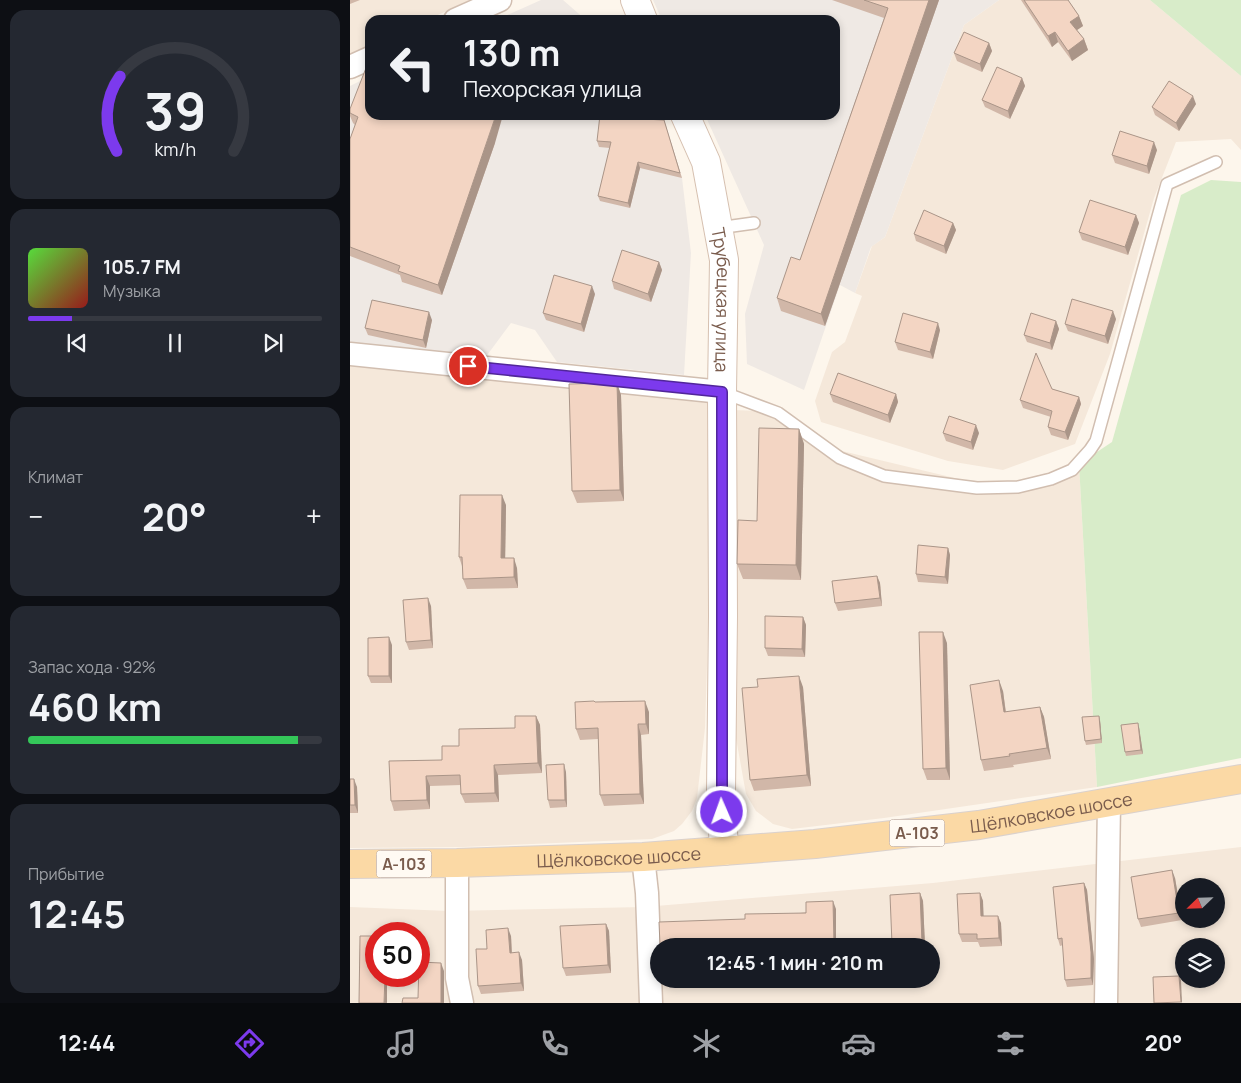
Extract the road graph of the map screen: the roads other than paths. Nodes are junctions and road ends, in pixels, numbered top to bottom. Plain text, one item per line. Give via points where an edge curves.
1 (500, 0) edge
2 (634, 0) edge
3 (466, 15) edge
4 (641, 15) edge
5 (365, 60) edge
6 (350, 67) edge
7 (687, 120) edge
8 (1216, 162) dead end
9 (754, 223) dead end
10 (718, 228) junction
11 (350, 354) edge
12 (722, 392) junction
13 (1241, 779) edge
14 (1109, 803) junction
15 (724, 851) junction
16 (643, 857) junction
17 (350, 864) edge
18 (457, 864) junction
19 (462, 1003) edge
20 (651, 1003) edge
21 (1106, 1003) edge

1 - 3 street
2 - 4 main road
5 - 6 street
7 - 10 main road, Трубецкая улица via 706,162
8 - 12 lane via 1166,184 1096,440 1072,470 1018,487 977,488 884,476 840,458 778,413
9 - 10 lane
10 - 12 main road, Трубецкая улица via 724,260
11 - 12 street
12 - 15 main road, Трубецкая улица via 721,792
13 - 14 main road, Щёлковское шоссе / А-103
14 - 15 main road, Щёлковское шоссе / А-103 via 952,829
14 - 21 street
15 - 16 main road, Щёлковское шоссе / А-103
16 - 18 main road, Щёлковское шоссе / А-103
16 - 20 street
17 - 18 main road, Щёлковское шоссе / А-103
18 - 19 street via 457,978

